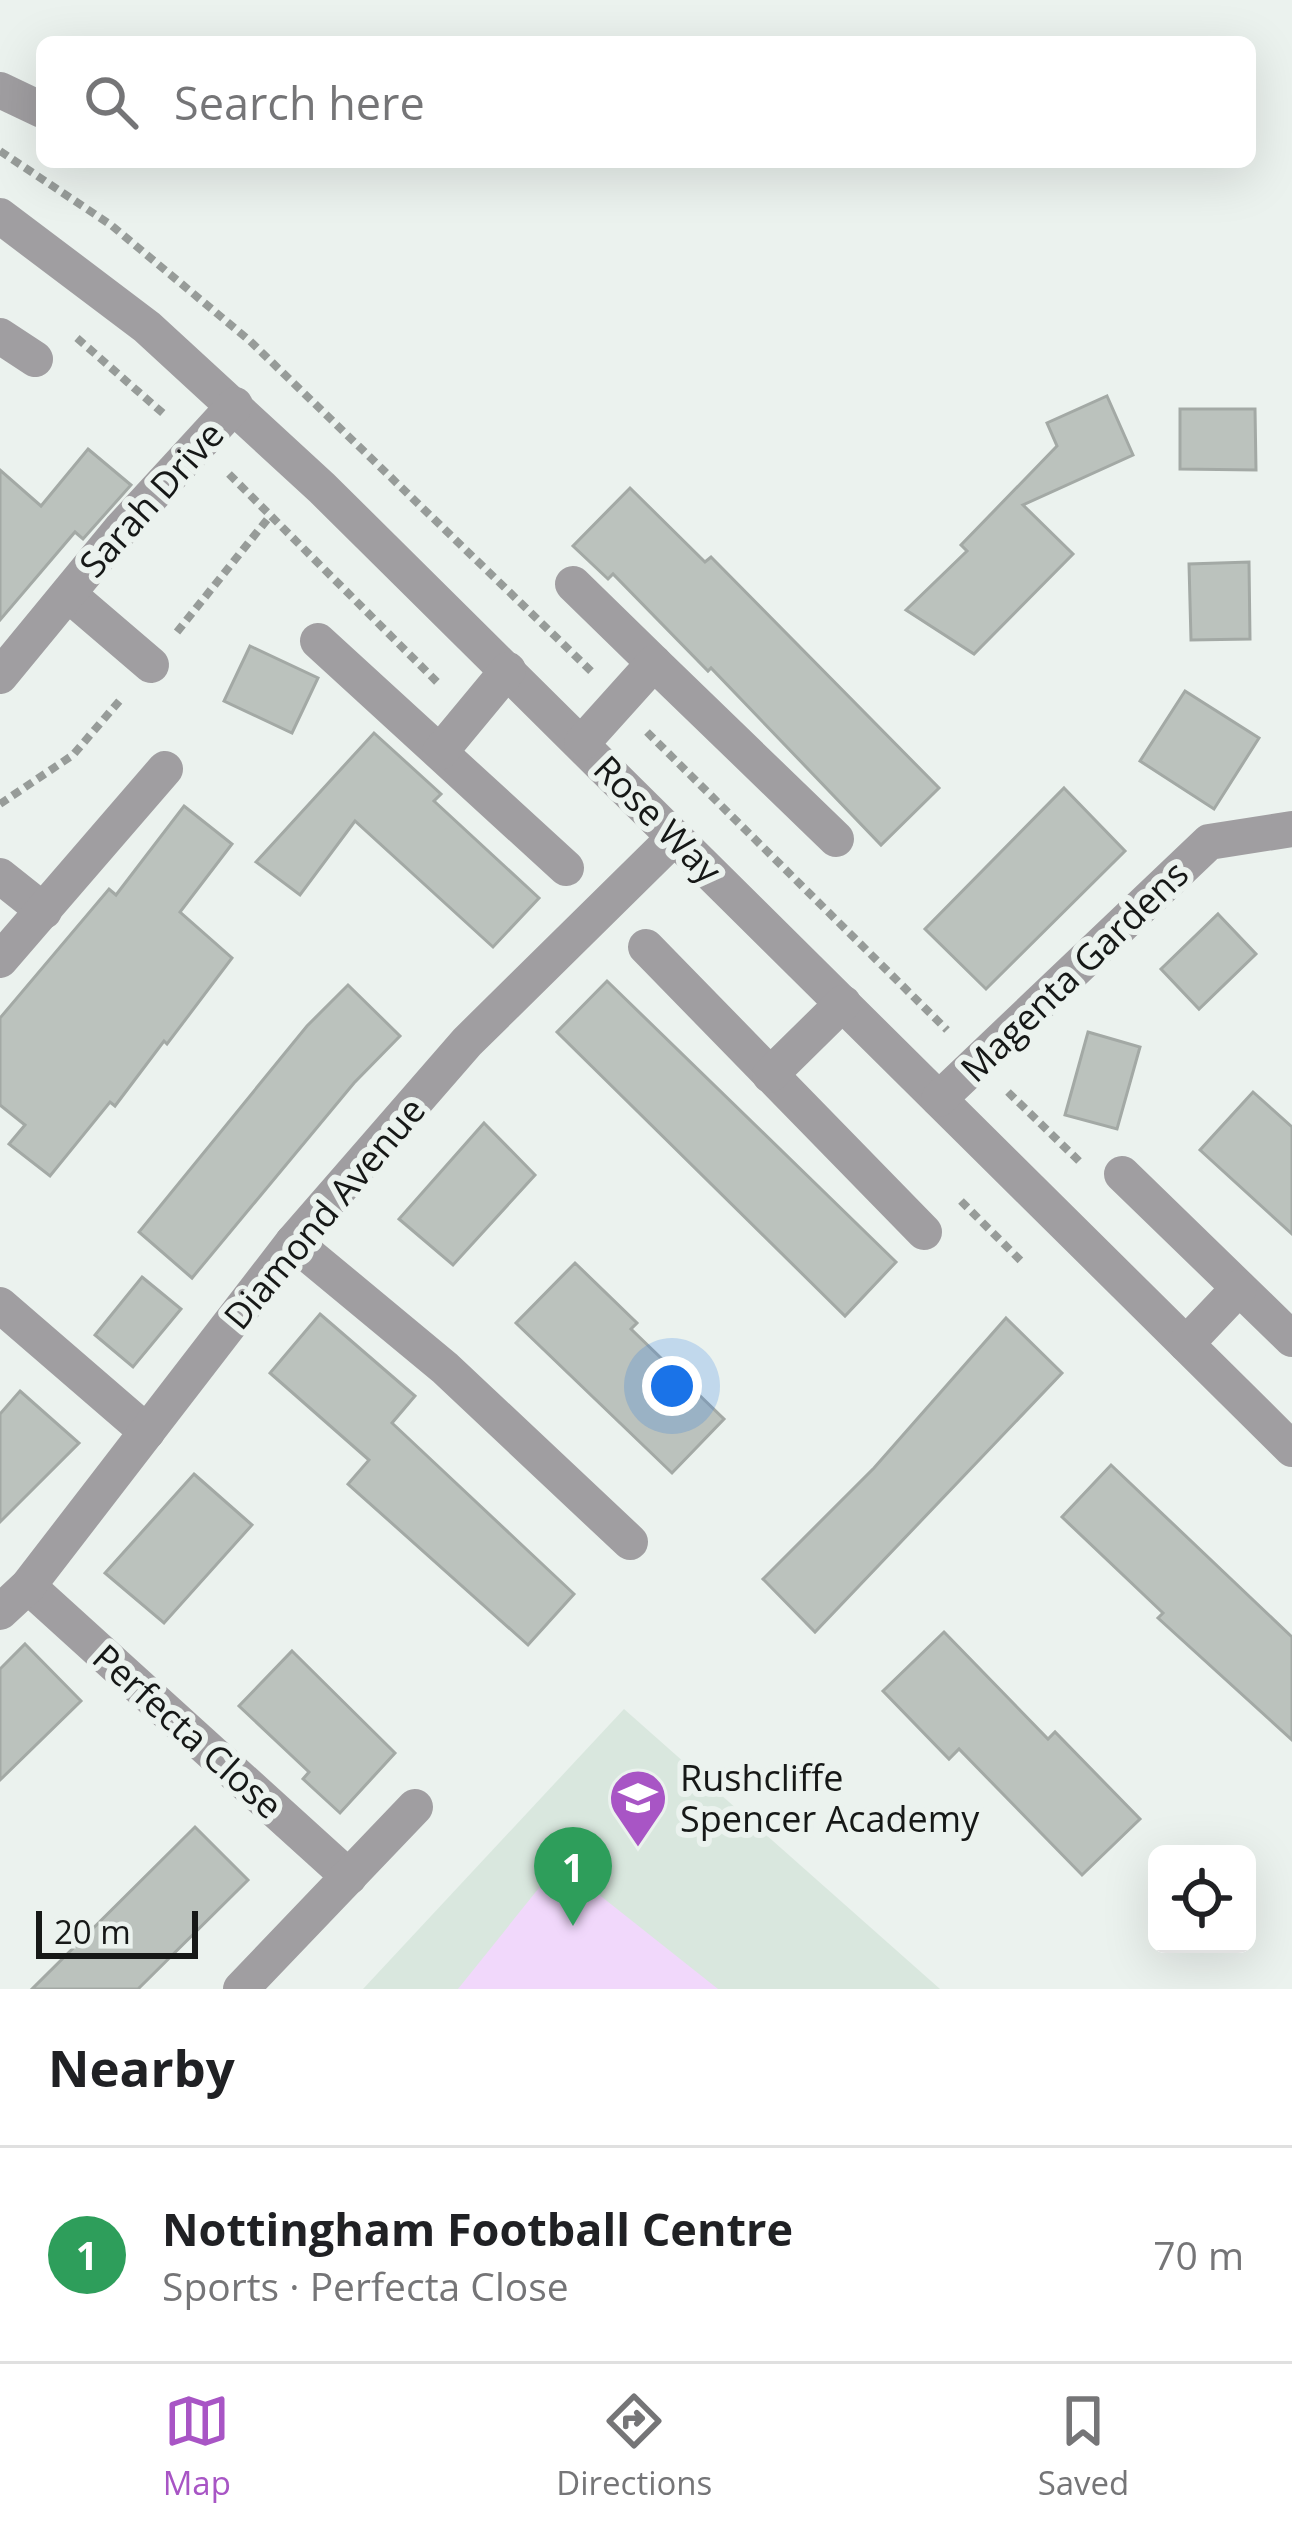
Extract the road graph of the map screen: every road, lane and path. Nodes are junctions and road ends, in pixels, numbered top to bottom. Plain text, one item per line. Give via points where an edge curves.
1 (0, 90) edge
2 (36, 107) edge
3 (0, 151) edge
4 (0, 216) edge
5 (0, 336) edge
6 (35, 359) dead end
7 (235, 405) junction
8 (573, 584) dead end
9 (68, 594) junction
10 (318, 641) dead end
11 (654, 663) junction
12 (151, 665) dead end
13 (508, 670) junction
14 (0, 676) edge
15 (620, 702) junction
16 (650, 735) dead end
17 (582, 743) junction
18 (440, 752) junction
19 (165, 769) dead end
20 (1292, 829) edge
21 (675, 837) junction
22 (836, 839) dead end
23 (566, 868) dead end
24 (0, 875) edge
25 (44, 911) junction
26 (646, 947) dead end
27 (0, 960) edge
28 (842, 1003) junction
29 (770, 1075) junction
30 (939, 1100) junction
31 (1122, 1174) dead end
32 (924, 1232) dead end
33 (293, 1242) junction
34 (1239, 1288) junction
35 (0, 1305) edge
36 (1292, 1339) edge
37 (1186, 1344) junction
38 (147, 1432) junction
39 (1292, 1449) edge
40 (630, 1542) dead end
41 (28, 1586) junction
42 (0, 1612) edge
43 (415, 1807) dead end
44 (349, 1877) junction
45 (241, 1989) edge

1 - 2 street
3 - 15 path via 111,225 250,341
4 - 7 street, Rose Way
5 - 6 street
7 - 9 street, Sarah Drive
7 - 13 street, Rose Way
8 - 11 street
9 - 12 street, Sarah Drive
9 - 14 street, Sarah Drive
10 - 18 street
11 - 15 street
11 - 22 street
13 - 17 street, Rose Way
13 - 18 street
15 - 16 path
15 - 17 street
17 - 21 street, Rose Way
18 - 23 street
19 - 25 street
20 - 30 street, Magenta Gardens via 1209,842
21 - 28 street, Rose Way
21 - 33 street, Diamond Avenue via 467,1042
24 - 25 street
25 - 27 street
26 - 29 street
28 - 29 street
28 - 30 street, Rose Way
29 - 32 street
30 - 37 street, Rose Way
31 - 34 street
33 - 38 street, Diamond Avenue
33 - 40 street via 445,1368
34 - 36 street
34 - 37 street
35 - 38 street
37 - 39 street, Rose Way
38 - 41 street, Diamond Avenue
41 - 42 street, Diamond Avenue
41 - 44 street, Perfecta Close
43 - 44 street
44 - 45 street

